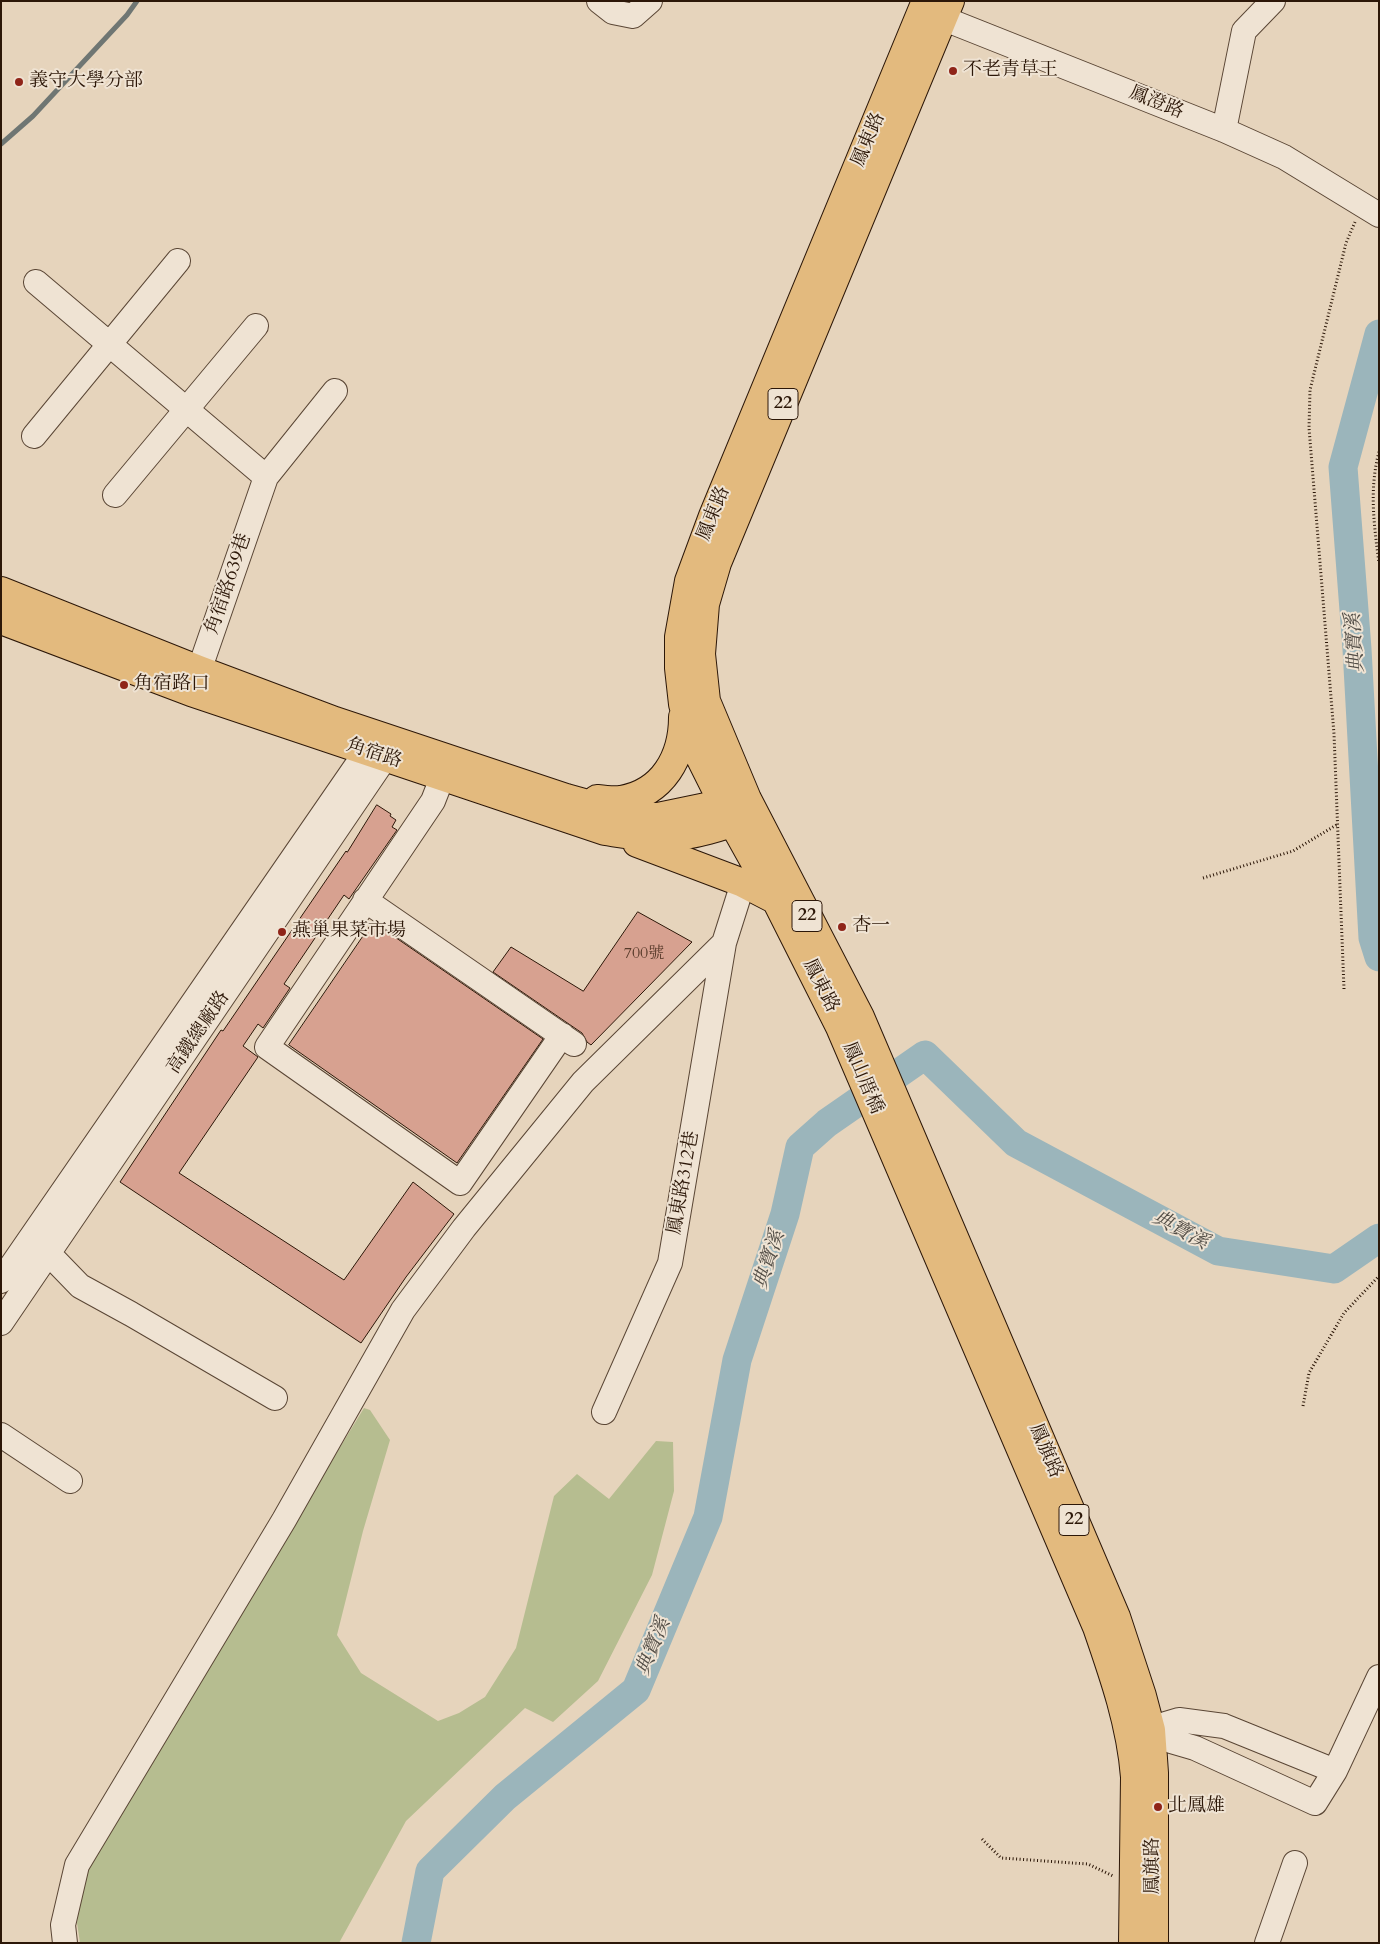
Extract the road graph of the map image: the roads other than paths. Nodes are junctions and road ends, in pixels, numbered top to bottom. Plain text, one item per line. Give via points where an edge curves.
1 (599, 1) edge
2 (650, 1) edge
3 (1273, 1) edge
4 (936, 8) edge
5 (1224, 130) junction
6 (1372, 211) edge
7 (178, 261) dead end
8 (36, 282) dead end
9 (256, 326) dead end
10 (109, 344) junction
11 (336, 391) dead end
12 (186, 410) junction
13 (34, 436) dead end
14 (266, 477) junction
15 (115, 495) dead end
16 (1, 591) edge
17 (1, 620) edge
18 (51, 626) junction
19 (195, 681) junction
20 (683, 704) junction
21 (379, 746) junction
22 (446, 768) junction
23 (566, 798) junction
24 (740, 810) junction
25 (605, 831) junction
26 (742, 883) junction
27 (366, 900) junction
28 (776, 900) junction
29 (724, 943) junction
30 (850, 1022) junction
31 (893, 1124) joint
32 (29, 1240) junction
33 (49, 1254) junction
34 (1, 1281) edge
35 (1, 1323) edge
36 (275, 1398) dead end
37 (604, 1412) dead end
38 (1, 1434) edge
39 (70, 1481) dead end
40 (1378, 1678) edge
41 (1146, 1731) junction
42 (1335, 1771) junction
43 (1294, 1863) dead end
44 (65, 1943) edge
45 (1133, 1943) edge
46 (1154, 1943) edge
47 (1267, 1943) edge

1 - 2 street via 613,12 633,16
3 - 5 street via 1244,31
4 - 5 street, 鳳澄路
4 - 20 main road, 鳳東路 / 22 via 712,516 689,580 679,637
4 - 24 main road, 鳳東路 / 22 via 720,555 705,604 702,654 706,701
5 - 6 street, 鳳澄路 via 1284,157
7 - 10 street
8 - 10 street
9 - 12 street
10 - 12 street
10 - 13 street
11 - 14 street, 角宿路639巷
12 - 14 street
12 - 15 street
14 - 19 street, 角宿路639巷
16 - 18 main road, 角宿路
17 - 18 main road, 角宿路
18 - 19 main road, 角宿路
19 - 21 main road, 角宿路
20 - 23 main road via 683,736 678,752 656,783 631,798
20 - 24 main road, 鳳東路 / 22 via 694,744
21 - 22 main road, 角宿路
21 - 32 street, 高鐵總廠路
21 - 33 street, 高鐵總廠路
22 - 23 main road, 角宿路
22 - 25 main road, 角宿路
22 - 27 street via 433,801
23 - 24 main road, 角宿路 via 641,817
24 - 25 main road, 角宿路 via 691,833 667,837
24 - 28 main road, 鳳東路 / 22
24 - 30 main road, 鳳東路 / 22
25 - 26 main road
26 - 28 main road
26 - 29 street, 鳳東路312巷
27 - 27 street via 568,1040 460,1183 267,1047
28 - 30 main road, 鳳東路 / 22
29 - 37 street, 鳳東路312巷 via 670,1263
29 - 44 street via 583,1082 464,1228 403,1310 284,1520 77,1865 63,1924
30 - 31 main road, 鳳山厝橋 / 22
31 - 41 main road, 鳳旗路 / 22 via 1097,1628 1119,1691
32 - 33 street
32 - 34 street, 高鐵總廠路
33 - 35 street, 高鐵總廠路
33 - 36 street via 80,1286
38 - 39 street
40 - 42 street
41 - 42 street via 1179,1720 1224,1726
41 - 42 street via 1195,1748 1315,1803
41 - 45 main road, 鳳旗路 / 22 via 1133,1754
41 - 46 main road, 鳳旗路 / 22 via 1154,1774
43 - 47 street

